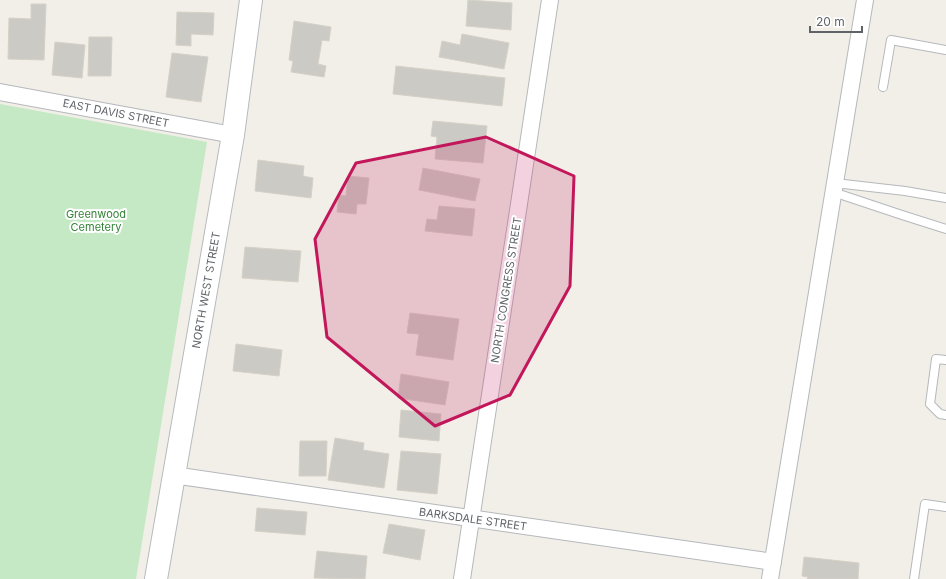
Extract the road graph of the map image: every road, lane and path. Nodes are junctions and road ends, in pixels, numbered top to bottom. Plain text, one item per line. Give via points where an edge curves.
1 (251, 0) edge
2 (550, 0) edge
3 (865, 0) edge
4 (946, 50) edge
5 (883, 87) dead end
6 (0, 92) edge
7 (233, 135) junction
8 (834, 188) junction
9 (946, 198) edge
10 (946, 229) edge
11 (946, 360) edge
12 (946, 415) edge
13 (173, 475) junction
14 (946, 506) edge
15 (472, 519) junction
16 (773, 562) junction
17 (156, 579) edge
18 (462, 579) edge
19 (770, 579) edge
20 (914, 579) edge

1 - 7 street, NORTH WEST STREET
2 - 15 street, NORTH CONGRESS STREET
3 - 8 street
4 - 5 lane via 891,40
6 - 7 street, EAST DAVIS STREET
7 - 13 street, NORTH WEST STREET
8 - 9 lane via 905,191
8 - 10 lane
8 - 16 street
11 - 12 lane via 936,359 930,404 940,414
13 - 15 street, BARKSDALE STREET
13 - 17 street, NORTH WEST STREET
14 - 20 lane via 926,504
15 - 16 street, BARKSDALE STREET
15 - 18 street, NORTH CONGRESS STREET
16 - 19 street

